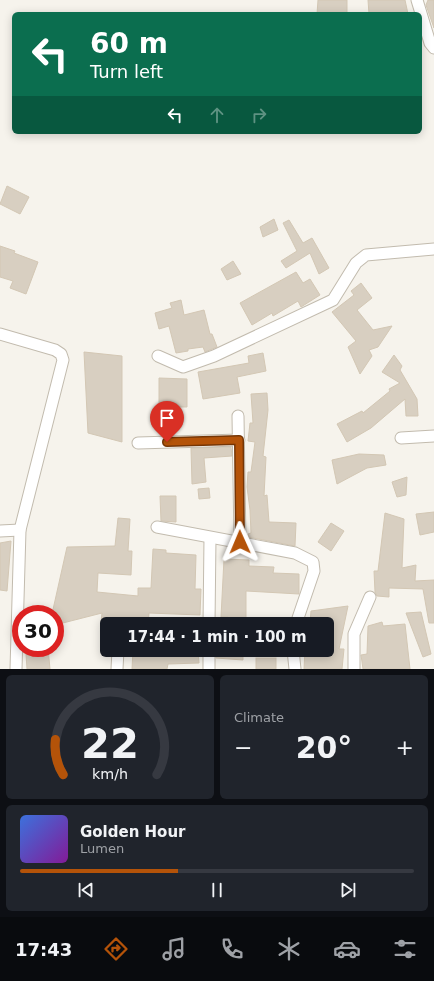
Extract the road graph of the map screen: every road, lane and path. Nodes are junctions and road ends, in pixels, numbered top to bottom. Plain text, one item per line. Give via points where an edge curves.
1 (417, 0) edge
2 (421, 12) edge
3 (422, 17) edge
4 (434, 48) edge
5 (434, 249) edge
6 (0, 334) edge
7 (158, 356) dead end
8 (238, 416) dead end
9 (434, 436) edge
10 (401, 438) dead end
11 (239, 440) junction
12 (138, 444) dead end
13 (157, 527) dead end
14 (20, 530) junction
15 (0, 531) edge
16 (210, 538) junction
17 (240, 542) junction
18 (370, 597) dead end
19 (209, 617) edge
20 (298, 617) edge
21 (118, 657) edge
22 (209, 657) edge
23 (294, 657) edge
24 (16, 669) edge
25 (117, 669) edge
26 (209, 669) edge
27 (295, 669) edge
28 (354, 669) edge

1 - 2 street
3 - 4 street
5 - 7 street via 366,255 356,262 333,300 214,356 183,368
6 - 14 street via 55,350 61,354 63,360
8 - 11 street
9 - 10 street
11 - 12 street
11 - 17 street
13 - 16 street
14 - 15 street
14 - 24 street
16 - 17 street
16 - 19 street
17 - 20 street via 295,553 313,562 314,570
18 - 28 street via 354,634
21 - 25 street
22 - 26 street
23 - 27 street

